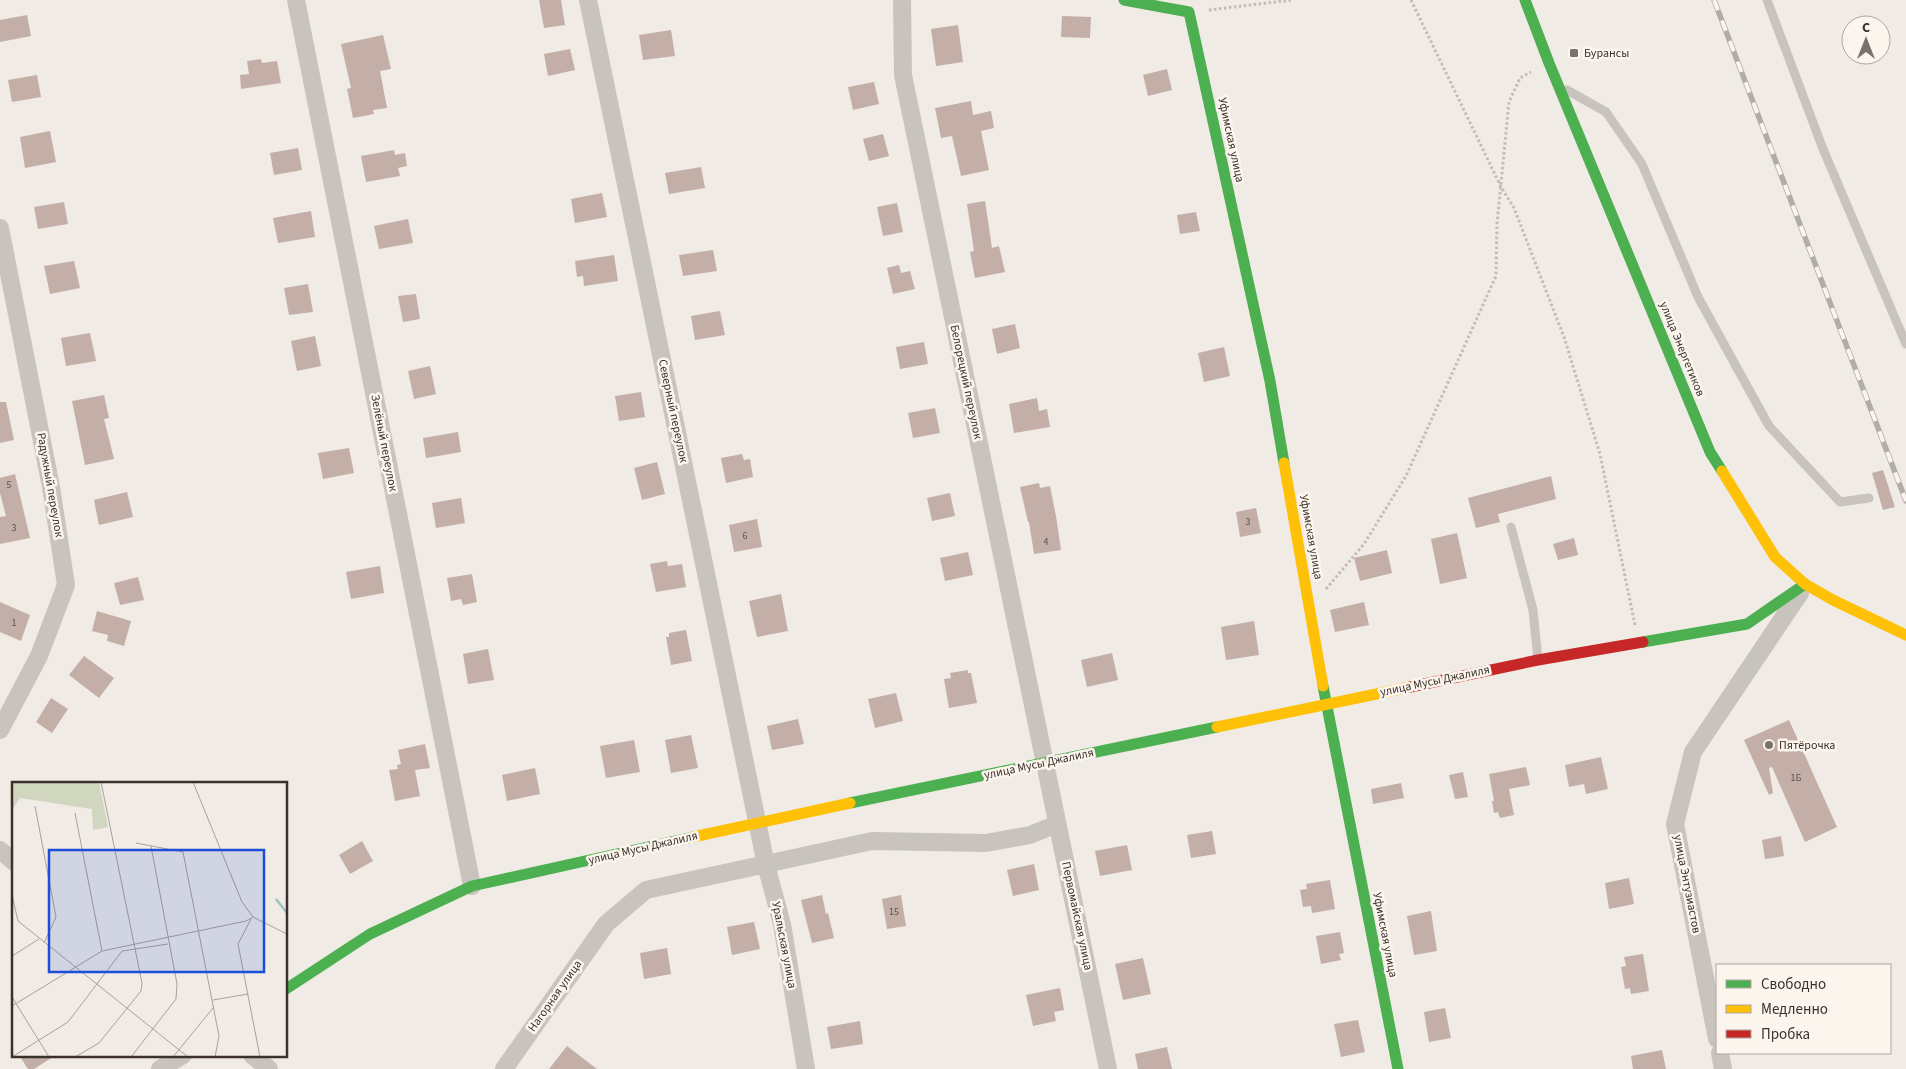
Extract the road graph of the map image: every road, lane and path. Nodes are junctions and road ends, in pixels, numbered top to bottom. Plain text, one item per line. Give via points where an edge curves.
1 (296, 0) edge
2 (588, 0) edge
3 (902, 0) edge
4 (1124, 0) edge
5 (1292, 0) edge
6 (1411, 0) edge
7 (1525, 0) edge
8 (1767, 0) edge
9 (1189, 12) junction
10 (1549, 63) junction
11 (1560, 86) junction
12 (1501, 187) junction
13 (0, 228) edge
14 (1906, 344) edge
15 (1869, 498) dead end
16 (1511, 527) dead end
17 (1805, 584) junction
18 (1309, 609) junction
19 (1906, 635) edge
20 (1638, 643) junction
21 (1538, 660) junction
22 (1326, 704) junction
23 (0, 730) edge
24 (1045, 763) junction
25 (758, 822) junction
26 (1057, 824) junction
27 (0, 850) edge
28 (12, 860) edge
29 (766, 865) junction
30 (472, 886) junction
31 (288, 988) edge
32 (1716, 1034) edge
33 (1720, 1054) edge
34 (181, 1056) edge
35 (253, 1056) edge
36 (160, 1069) edge
37 (269, 1069) edge
38 (504, 1069) edge
39 (806, 1069) edge
40 (1108, 1069) edge
41 (1398, 1069) edge
42 (1723, 1069) edge

1 - 30 street, Зелёный переулок
2 - 25 street, Северный переулок
3 - 24 street, Белорецкий переулок via 903,74
4 - 9 street
5 - 9 path
6 - 12 path
7 - 10 street, улица Энергетиков
8 - 14 lane via 1823,149
9 - 18 street, Уфимская улица via 1270,381
10 - 11 street, улица Энергетиков
10 - 12 path via 1520,78 1509,102
11 - 15 lane via 1606,112 1642,164 1698,297 1769,426 1840,502
11 - 17 street, улица Энергетиков via 1710,452 1775,556
12 - 18 path via 1496,276 1406,476 1364,544
12 - 20 path via 1514,208 1564,337 1600,454
13 - 23 street, Радужный переулок via 51,486 66,585 39,656
16 - 21 lane via 1533,610
17 - 19 street, улица Энергетиков
17 - 20 street, улица Мусы Джалиля via 1746,624
17 - 32 street, улица Энтузиастов via 1693,752 1675,824
18 - 22 street, Уфимская улица
20 - 21 street, улица Мусы Джалиля
21 - 22 street, улица Мусы Джалиля
22 - 24 street, улица Мусы Джалиля
22 - 41 street, Уфимская улица
24 - 25 street, улица Мусы Джалиля
24 - 26 street, Первомайская улица
25 - 29 street, Уральская улица
25 - 30 street, улица Мусы Джалиля
26 - 29 street, Нагорная улица via 1030,835 986,843 872,841
26 - 40 street, Первомайская улица
27 - 28 street
29 - 38 street, Нагорная улица via 646,890 606,924
29 - 39 street, Уральская улица via 782,924
30 - 31 street, улица Мусы Джалиля via 370,934
33 - 42 street
34 - 36 street
35 - 37 street

